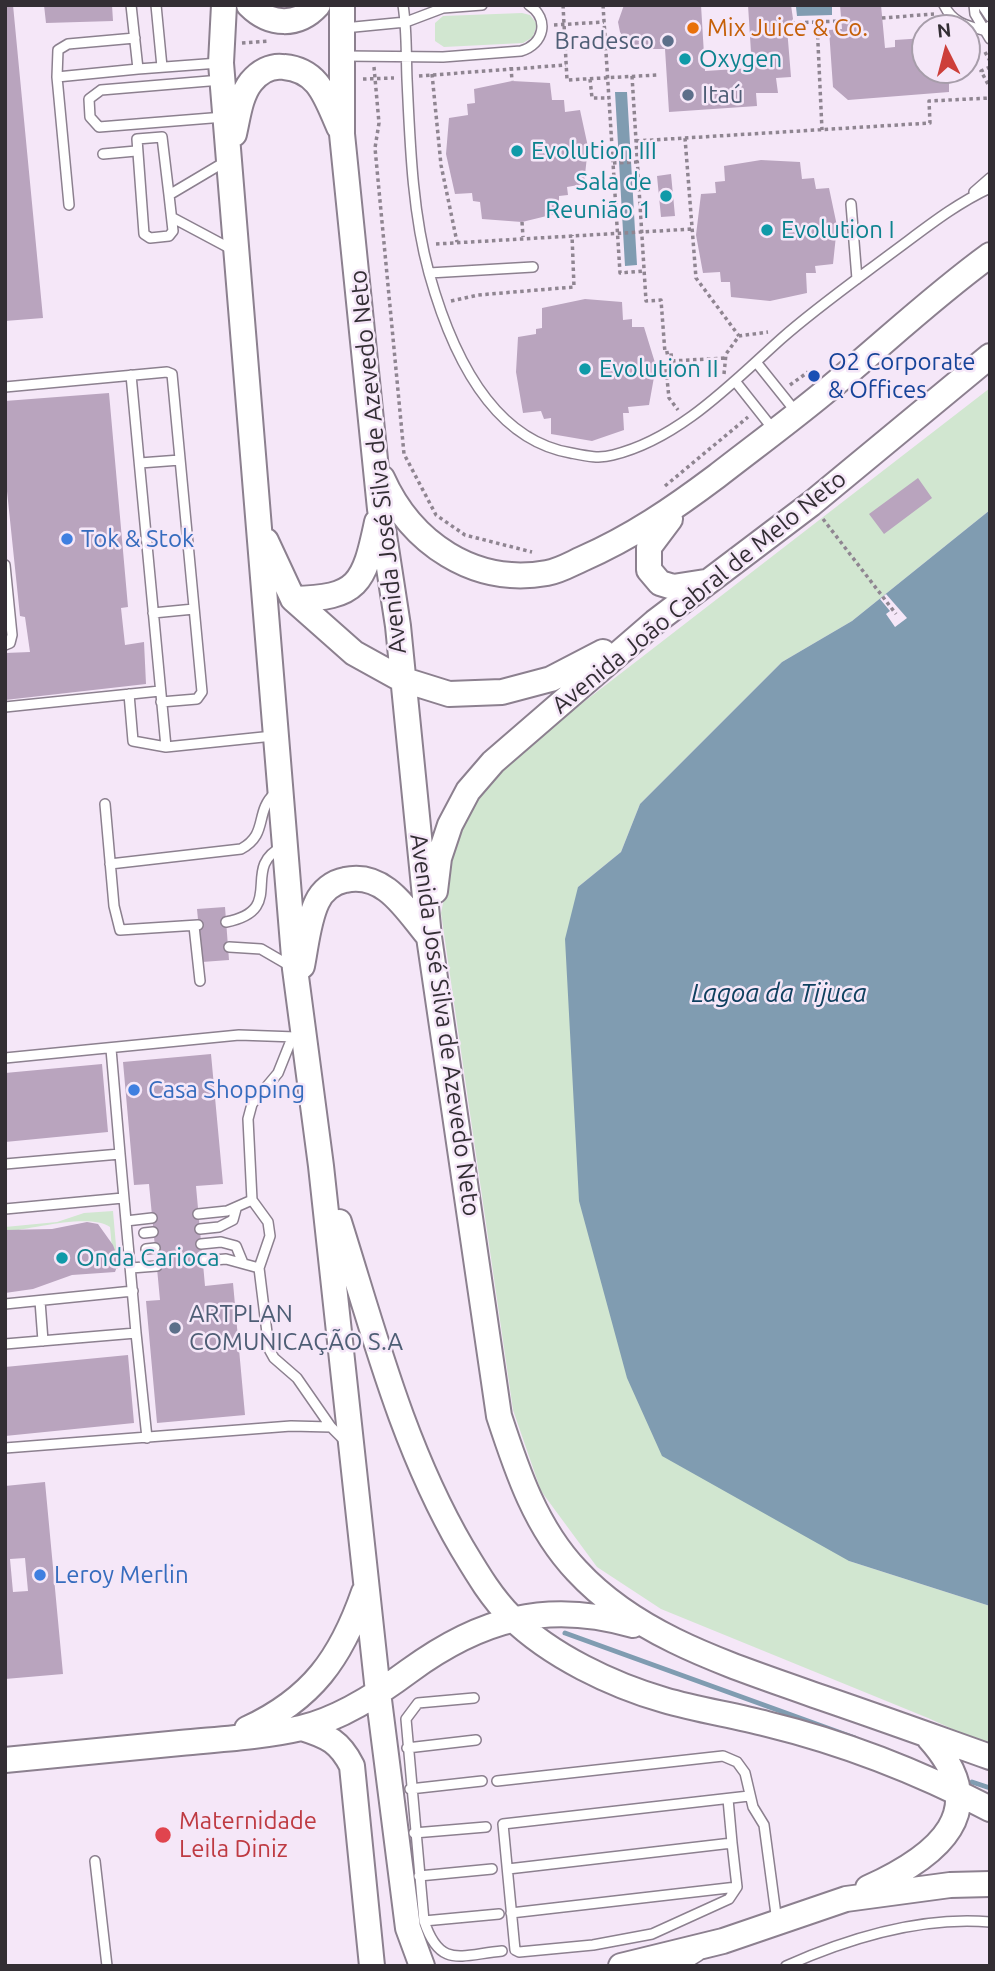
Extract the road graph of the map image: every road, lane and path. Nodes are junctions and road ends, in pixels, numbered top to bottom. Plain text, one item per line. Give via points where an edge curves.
1 (131, 5) edge
2 (156, 5) edge
3 (224, 5) edge
4 (249, 5) edge
5 (318, 5) edge
6 (403, 5) edge
7 (482, 5) edge
8 (529, 5) edge
9 (563, 5) edge
10 (603, 5) edge
11 (974, 5) edge
12 (982, 5) edge
13 (944, 10) edge
14 (342, 17) edge
15 (990, 17) edge
16 (882, 18) dead end
17 (841, 21) dead end
18 (406, 22) junction
19 (604, 22) junction
20 (817, 22) junction
21 (791, 23) dead end
22 (564, 24) junction
23 (543, 26) junction
24 (986, 28) edge
25 (135, 38) junction
26 (990, 39) edge
27 (374, 55) junction
28 (406, 55) junction
29 (566, 65) junction
30 (990, 66) edge
31 (162, 67) junction
32 (344, 68) junction
33 (138, 69) junction
34 (222, 71) junction
35 (432, 74) junction
36 (657, 75) dead end
37 (632, 76) junction
38 (57, 77) junction
39 (375, 78) junction
40 (608, 78) junction
41 (407, 79) junction
42 (590, 79) junction
43 (990, 88) edge
44 (609, 98) junction
45 (990, 99) edge
46 (226, 117) junction
47 (822, 130) junction
48 (342, 134) junction
49 (685, 138) junction
50 (636, 141) junction
51 (136, 151) junction
52 (103, 154) dead end
53 (230, 155) junction
54 (635, 162) junction
55 (616, 163) junction
56 (990, 178) edge
57 (990, 188) edge
58 (169, 195) junction
59 (965, 200) junction
60 (851, 204) dead end
61 (69, 205) dead end
62 (173, 218) junction
63 (522, 222) dead end
64 (692, 229) junction
65 (639, 232) junction
66 (620, 233) junction
67 (572, 235) junction
68 (523, 237) junction
69 (457, 242) junction
70 (423, 246) junction
71 (237, 252) junction
72 (990, 255) edge
73 (533, 267) dead end
74 (990, 269) edge
75 (644, 271) junction
76 (429, 272) junction
77 (958, 278) junction
78 (857, 279) junction
79 (439, 304) junction
80 (739, 336) junction
81 (783, 337) junction
82 (990, 356) edge
83 (725, 358) junction
84 (671, 361) junction
85 (755, 362) junction
86 (808, 372) dead end
87 (131, 375) junction
88 (732, 384) junction
89 (5, 387) edge
90 (780, 392) junction
91 (757, 410) junction
92 (797, 414) junction
93 (685, 420) junction
94 (775, 431) junction
95 (180, 460) junction
96 (375, 461) junction
97 (140, 463) junction
98 (658, 492) dead end
99 (686, 499) junction
100 (811, 504) junction
101 (380, 509) junction
102 (256, 515) junction
103 (542, 554) dead end
104 (5, 565) edge
105 (708, 582) junction
106 (293, 599) junction
107 (194, 609) junction
108 (153, 612) junction
109 (896, 614) dead end
110 (655, 622) junction
111 (5, 645) edge
112 (401, 679) junction
113 (160, 691) junction
114 (129, 694) junction
115 (161, 702) junction
116 (5, 707) edge
117 (275, 736) junction
118 (166, 747) junction
119 (279, 789) junction
120 (105, 804) dead end
121 (284, 846) junction
122 (110, 864) junction
123 (226, 922) dead end
124 (429, 937) junction
125 (229, 947) dead end
126 (297, 976) junction
127 (200, 981) dead end
128 (299, 1037) junction
129 (111, 1049) junction
130 (5, 1058) edge
131 (120, 1154) junction
132 (5, 1164) edge
133 (321, 1166) junction
134 (123, 1198) junction
135 (252, 1200) junction
136 (5, 1209) edge
137 (236, 1209) junction
138 (198, 1214) dead end
139 (152, 1218) dead end
140 (126, 1221) junction
141 (200, 1229) dead end
142 (201, 1244) dead end
143 (202, 1261) dead end
144 (243, 1263) junction
145 (157, 1266) dead end
146 (131, 1268) junction
147 (259, 1268) junction
148 (133, 1291) junction
149 (40, 1301) junction
150 (5, 1304) edge
151 (136, 1333) junction
152 (43, 1341) junction
153 (5, 1344) edge
154 (331, 1427) junction
155 (147, 1438) junction
156 (5, 1448) edge
157 (353, 1449) junction
158 (367, 1581) junction
159 (512, 1618) junction
160 (657, 1632) junction
161 (378, 1692) junction
162 (474, 1698) dead end
163 (302, 1728) junction
164 (925, 1733) junction
165 (228, 1739) junction
166 (476, 1740) dead end
167 (407, 1748) junction
168 (990, 1757) edge
169 (5, 1759) edge
170 (497, 1780) dead end
171 (482, 1781) dead end
172 (410, 1789) junction
173 (962, 1794) junction
174 (749, 1796) junction
175 (728, 1799) junction
176 (990, 1809) edge
177 (486, 1826) dead end
178 (414, 1833) junction
179 (732, 1843) junction
180 (95, 1861) dead end
181 (508, 1869) junction
182 (413, 1870) junction
183 (492, 1870) dead end
184 (990, 1884) edge
185 (737, 1887) junction
186 (846, 1899) junction
187 (512, 1913) junction
188 (499, 1914) dead end
189 (424, 1921) junction
190 (990, 1923) edge
191 (777, 1924) junction
192 (628, 1939) junction
193 (723, 1941) junction
194 (502, 1951) dead end
195 (627, 1964) edge
196 (107, 1966) edge
197 (372, 1966) edge
198 (422, 1966) edge
199 (683, 1966) edge
200 (786, 1966) edge

1 - 25 lane
2 - 31 lane
3 - 34 street
4 - 5 street via 260,15 282,23 304,18
6 - 18 lane
7 - 18 lane via 443,8
8 - 23 lane via 539,13
9 - 22 path
10 - 19 path
11 - 24 lane
12 - 15 lane
13 - 16 path
13 - 24 lane via 966,27
14 - 18 lane
14 - 32 street, Avenida José Silva de Azevedo Neto
17 - 20 path
18 - 28 lane
19 - 22 path
19 - 40 path
20 - 21 path
20 - 47 path
22 - 23 path
22 - 29 path
23 - 28 lane via 540,40 521,51
24 - 26 lane
25 - 33 lane
25 - 38 lane via 62,46 57,55
27 - 28 lane
27 - 32 lane
27 - 39 path
28 - 41 lane
29 - 35 path
29 - 42 path via 568,80
30 - 43 path via 981,71
31 - 33 lane
31 - 34 lane
32 - 39 path
32 - 48 street, Avenida José Silva de Azevedo Neto
33 - 38 lane
34 - 46 street
34 - 46 lane via 101,90 89,99 90,117 99,127
35 - 41 path
35 - 69 path via 441,165
36 - 37 path
37 - 40 path
37 - 50 path
38 - 61 lane
39 - 41 path
39 - 103 path via 379,123 375,148 404,454 436,515 465,535
40 - 42 path
40 - 44 path
41 - 70 lane
42 - 44 path via 592,98
44 - 55 path
45 - 47 path via 929,101 930,123
46 - 53 street
47 - 49 path
48 - 53 street via 315,81 301,68 279,66 261,72 250,84
48 - 96 street, Avenida José Silva de Azevedo Neto
49 - 50 path
49 - 64 path
50 - 54 path
51 - 52 lane
51 - 58 lane via 137,139 162,137
51 - 62 lane via 144,234 150,238 169,236
53 - 58 lane
53 - 71 street
54 - 55 path
54 - 65 path
55 - 66 path
56 - 59 lane
57 - 59 lane
58 - 62 lane
59 - 78 lane
60 - 78 lane
62 - 71 lane
63 - 68 path
64 - 65 path
64 - 80 path via 696,278
65 - 66 path
65 - 75 path
66 - 67 path
66 - 75 path via 620,273
67 - 68 path
67 - 79 path via 574,287 478,295
68 - 69 path
69 - 70 path
70 - 76 lane
71 - 102 street
72 - 77 street
73 - 76 lane
74 - 77 street
75 - 84 path via 646,301 662,300 665,353 671,352
76 - 79 lane
77 - 92 street
78 - 81 lane
79 - 93 lane via 465,366 483,394 503,419 528,437 560,452 594,457 656,439
80 - 81 path via 758,332
80 - 83 path
81 - 85 lane
82 - 100 street, Avenida João Cabral de Melo Neto
83 - 84 path
83 - 88 path via 723,372
84 - 93 path via 672,368 666,369 669,398
85 - 88 lane
85 - 90 lane
86 - 90 path
87 - 89 lane
87 - 95 lane via 173,374
87 - 97 lane
88 - 91 lane
88 - 93 lane
90 - 92 lane
91 - 94 lane
91 - 98 path
92 - 94 street
94 - 99 street
95 - 97 lane
95 - 107 lane
96 - 99 street via 393,503 422,538 475,568 502,576 549,573 640,532
96 - 101 street, Avenida José Silva de Azevedo Neto
97 - 108 lane
99 - 105 street via 649,547 649,570 660,583 673,587
100 - 105 street, Avenida João Cabral de Melo Neto
100 - 109 path
101 - 106 street via 361,578 345,592
101 - 112 street, Avenida José Silva de Azevedo Neto via 398,626
102 - 106 street
102 - 117 street
104 - 111 lane via 12,635
105 - 110 street, Avenida João Cabral de Melo Neto
106 - 112 street via 354,653
107 - 108 lane
107 - 115 lane via 201,696
108 - 113 lane
110 - 112 street via 551,679 502,692 449,694
110 - 124 street, Avenida João Cabral de Melo Neto via 493,762 468,791 439,858
112 - 124 street, Avenida José Silva de Azevedo Neto
113 - 114 lane
113 - 115 lane
114 - 116 lane
114 - 118 lane via 133,741
115 - 118 lane
117 - 118 lane
117 - 119 street
119 - 121 street
119 - 122 lane via 264,806 254,842 241,849
120 - 122 lane
121 - 123 lane via 266,858 260,901 252,913
121 - 126 street
122 - 127 lane via 120,930 196,925
124 - 126 street via 388,889 365,878 341,881 321,894 315,906
124 - 160 street, Avenida José Silva de Azevedo Neto via 499,1416 520,1481 542,1524 576,1570 615,1606
125 - 126 lane via 261,949
126 - 128 street
128 - 129 lane via 239,1035
128 - 133 street
128 - 135 lane via 249,1112
129 - 130 lane
129 - 131 lane
131 - 132 lane
131 - 134 lane
133 - 157 street
133 - 159 street via 413,1452 483,1584
134 - 136 lane
134 - 140 lane
135 - 137 lane
135 - 147 lane via 268,1223 270,1236
137 - 138 lane
137 - 141 lane via 227,1224
139 - 140 lane
140 - 146 lane
142 - 144 lane via 230,1243
143 - 144 lane
144 - 147 lane
145 - 146 lane
146 - 148 lane
147 - 154 lane via 269,1349 297,1378
148 - 149 lane
148 - 151 lane
149 - 150 lane
149 - 152 lane
151 - 152 lane
151 - 155 lane
152 - 153 lane
154 - 155 lane
154 - 157 lane
155 - 156 lane
157 - 158 street
158 - 161 street
158 - 165 street via 352,1626 314,1685 292,1705
159 - 160 street via 578,1613
159 - 161 street via 459,1640
159 - 173 street via 590,1671 663,1700 770,1725 868,1755
160 - 164 street, Avenida José Silva de Azevedo Neto via 732,1666
161 - 163 street
161 - 182 street
162 - 167 lane via 418,1703 405,1719
163 - 165 street
163 - 197 street via 343,1747 352,1766
164 - 168 street, Avenida José Silva de Azevedo Neto
164 - 173 street via 954,1768
165 - 169 street
166 - 167 lane
167 - 172 lane
170 - 174 lane via 723,1756 737,1762 745,1773
171 - 172 lane
172 - 178 lane
173 - 176 street
173 - 186 street via 958,1822 930,1854
174 - 175 lane
174 - 191 lane via 764,1825
175 - 179 lane
175 - 181 lane via 503,1824
177 - 178 lane
178 - 182 lane
179 - 181 lane
179 - 185 lane
180 - 196 lane
181 - 187 lane
182 - 183 lane
182 - 189 lane
182 - 198 street via 408,1928
184 - 186 street
185 - 187 lane
185 - 192 lane via 729,1899 662,1931
186 - 191 street
187 - 192 lane via 516,1952
188 - 189 lane
189 - 194 lane via 436,1949 446,1956
190 - 200 lane via 890,1930
191 - 193 street
192 - 195 lane
193 - 195 street
193 - 199 lane

